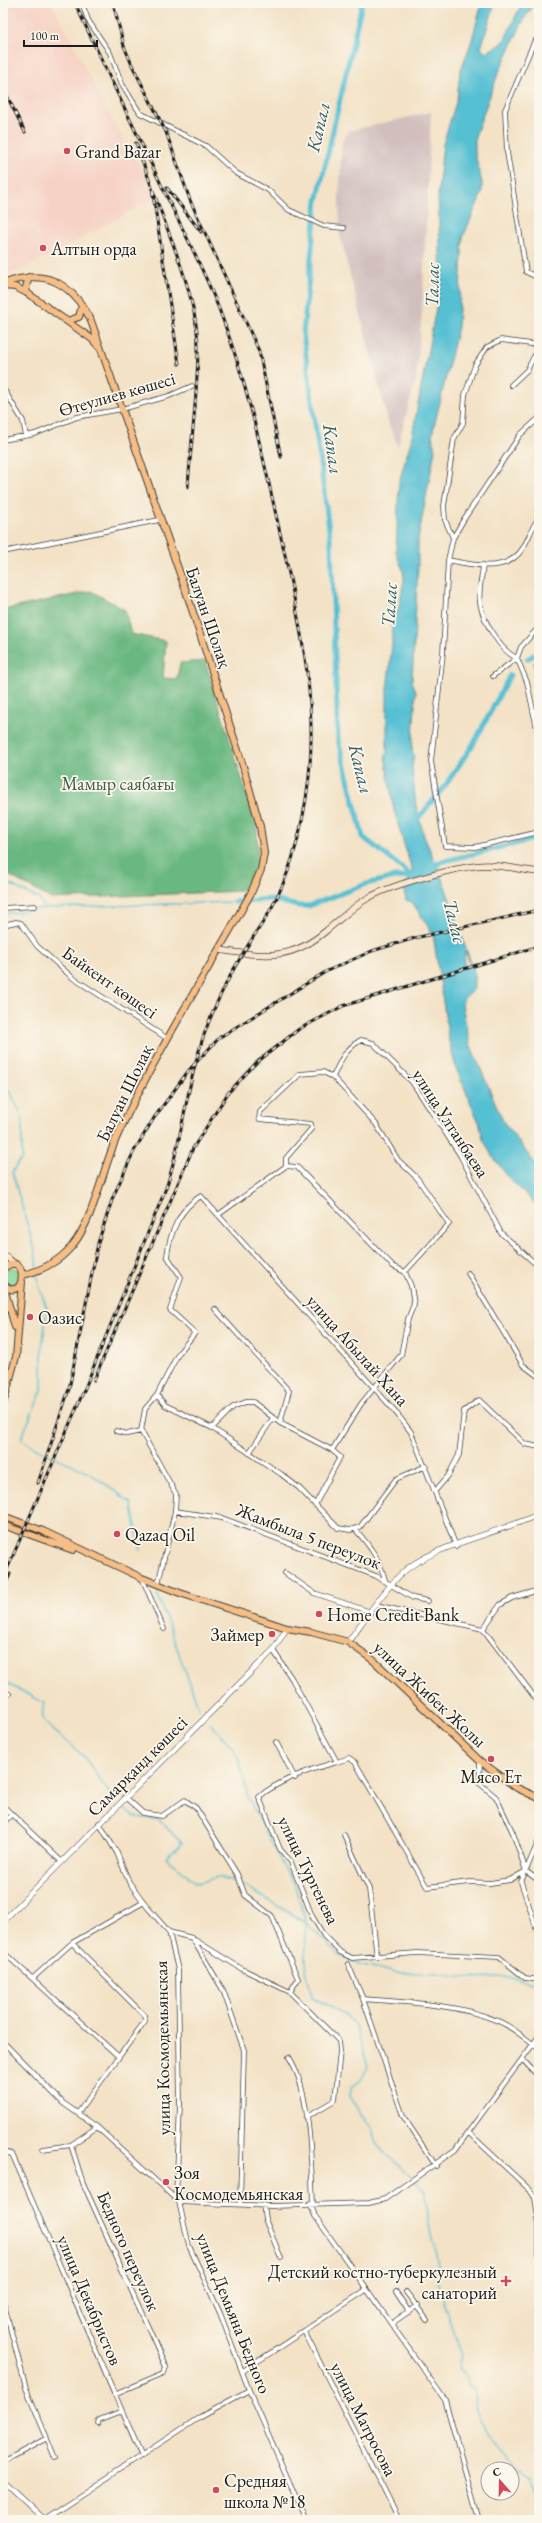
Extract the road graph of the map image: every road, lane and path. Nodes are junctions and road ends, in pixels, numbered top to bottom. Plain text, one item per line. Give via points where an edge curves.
1 (82, 3) edge
2 (539, 38) edge
3 (344, 228) dead end
4 (29, 277) junction
5 (539, 278) edge
6 (3, 285) edge
7 (27, 293) junction
8 (82, 305) junction
9 (68, 321) junction
10 (539, 346) edge
11 (102, 354) junction
12 (510, 385) dead end
13 (192, 386) dead end
14 (3, 388) edge
15 (122, 409) junction
16 (539, 418) edge
17 (26, 436) junction
18 (3, 440) edge
19 (539, 517) edge
20 (159, 520) junction
21 (453, 538) junction
22 (3, 552) edge
23 (448, 560) junction
24 (483, 565) junction
25 (539, 627) edge
26 (518, 658) junction
27 (493, 676) dead end
28 (539, 738) edge
29 (539, 832) edge
30 (539, 872) edge
31 (35, 906) dead end
32 (3, 908) edge
33 (3, 925) edge
34 (219, 950) junction
35 (168, 1039) junction
36 (333, 1077) junction
37 (286, 1166) junction
38 (218, 1214) junction
39 (3, 1254) edge
40 (18, 1267) junction
41 (539, 1268) edge
42 (3, 1269) edge
43 (405, 1272) junction
44 (468, 1274) dead end
45 (23, 1275) junction
46 (22, 1282) junction
47 (3, 1284) edge
48 (215, 1309) dead end
49 (17, 1335) junction
50 (539, 1377) edge
51 (6, 1387) edge
52 (372, 1388) junction
53 (157, 1395) junction
54 (3, 1404) edge
55 (273, 1418) junction
56 (280, 1423) junction
57 (212, 1428) junction
58 (116, 1431) dead end
59 (141, 1432) junction
60 (539, 1447) edge
61 (332, 1450) junction
62 (250, 1453) junction
63 (426, 1466) junction
64 (435, 1491) junction
65 (315, 1505) junction
66 (175, 1511) junction
67 (3, 1515) edge
68 (538, 1516) edge
69 (3, 1525) edge
70 (355, 1529) junction
71 (456, 1546) junction
72 (90, 1555) junction
73 (285, 1574) dead end
74 (142, 1578) junction
75 (385, 1580) junction
76 (158, 1584) junction
77 (392, 1584) junction
78 (539, 1590) edge
79 (428, 1600) dead end
80 (376, 1604) junction
81 (371, 1612) junction
82 (287, 1628) junction
83 (164, 1629) dead end
84 (483, 1629) junction
85 (348, 1642) junction
86 (273, 1650) junction
87 (3, 1690) edge
88 (9, 1694) dead end
89 (539, 1703) edge
90 (276, 1742) dead end
91 (480, 1761) junction
92 (337, 1762) junction
93 (295, 1778) junction
94 (125, 1797) junction
95 (539, 1798) edge
96 (3, 1806) edge
97 (12, 1814) junction
98 (3, 1823) edge
99 (100, 1824) junction
100 (344, 1835) dead end
101 (539, 1840) edge
102 (61, 1861) junction
103 (526, 1871) junction
104 (539, 1881) edge
105 (144, 1902) junction
106 (3, 1921) edge
107 (169, 1932) junction
108 (539, 1936) edge
109 (192, 1938) junction
110 (72, 1943) junction
111 (3, 1952) edge
112 (377, 1957) junction
113 (348, 1964) dead end
114 (33, 1978) junction
115 (539, 1980) edge
116 (290, 1992) junction
117 (363, 1999) junction
118 (539, 2036) edge
119 (3, 2042) edge
120 (534, 2045) junction
121 (118, 2056) junction
122 (289, 2057) dead end
123 (523, 2060) junction
124 (539, 2077) edge
125 (78, 2113) junction
126 (306, 2117) junction
127 (97, 2127) junction
128 (469, 2133) junction
129 (71, 2145) junction
130 (42, 2149) dead end
131 (3, 2152) edge
132 (436, 2166) junction
133 (176, 2198) junction
134 (179, 2202) junction
135 (240, 2203) junction
136 (312, 2204) junction
137 (263, 2205) junction
138 (281, 2258) dead end
139 (539, 2265) edge
140 (366, 2290) junction
141 (396, 2292) dead end
142 (406, 2292) dead end
143 (3, 2301) edge
144 (418, 2305) junction
145 (409, 2312) junction
146 (427, 2320) dead end
147 (391, 2324) junction
148 (304, 2331) junction
149 (243, 2371) junction
150 (249, 2390) junction
151 (114, 2394) junction
152 (122, 2411) junction
153 (98, 2423) dead end
154 (47, 2438) junction
155 (142, 2456) junction
156 (56, 2458) dead end
157 (3, 2462) edge
158 (3, 2481) edge
159 (44, 2520) edge
160 (306, 2520) edge
161 (399, 2520) edge
162 (479, 2520) edge

1 - 3 street via 88,20 110,53 122,84 140,113 206,146 236,173 268,190 290,210 312,222
2 - 5 street via 534,42 505,110 507,152 526,272
4 - 6 main road
4 - 7 main road
4 - 8 main road via 40,276 57,281
6 - 7 main road via 16,287
7 - 9 main road
8 - 9 main road via 79,316
8 - 11 main road
9 - 11 main road via 92,339
10 - 12 street via 527,370
10 - 21 street via 501,340 482,352 475,365 465,395 463,423 454,439 444,506 445,520
11 - 15 main road, Балуан Шолақ
13 - 15 street, Өтеулиев көшесі via 169,396
14 - 17 street via 23,420
15 - 17 street, Өтеулиев көшесі via 77,417
15 - 20 main road, Балуан Шолақ
16 - 21 street via 520,435
17 - 18 street, Өтеулиев көшесі
19 - 24 street via 523,548 512,560 504,564
20 - 22 street
20 - 34 main road, Балуан Шолақ via 186,591 243,766 260,826 264,853 261,870 251,893
21 - 23 street
23 - 24 street
23 - 29 street via 443,653 431,761 437,812 445,846 475,848
24 - 26 street via 480,602 483,612 504,647 511,656
25 - 26 street via 521,647
26 - 27 street
26 - 28 street via 527,682
30 - 34 main road via 487,865 452,871 369,897 351,908 312,943 299,950 287,954 266,955
31 - 32 street
33 - 35 street, Байкент көшесі via 21,923 37,946 73,978
34 - 35 main road, Балуан Шолақ
35 - 45 main road, Балуан Шолақ via 118,1132 83,1229 72,1246 56,1262
36 - 37 street via 323,1072 300,1074 260,1112 259,1119 311,1124 312,1128 286,1158
36 - 41 street, улица Ултанбаева via 342,1056 352,1045 361,1040 373,1042 412,1082 460,1155 501,1233
36 - 43 street via 376,1124 398,1160 417,1178 450,1224
37 - 38 street
37 - 43 street via 297,1167 392,1266
38 - 52 street, улица Абылай Хана
38 - 53 street, улица Абылай Хана via 201,1196 193,1200 179,1218 170,1237 167,1256 181,1277 170,1310 195,1333 178,1354
39 - 40 main road
40 - 42 main road via 12,1265
40 - 45 main road
43 - 52 street via 414,1304 408,1319 402,1356
44 - 50 street via 523,1365
45 - 46 main road
46 - 47 main road via 13,1288
46 - 49 main road
47 - 49 main road
48 - 56 street via 289,1391
49 - 51 main road via 16,1357
51 - 54 main road
52 - 61 street
52 - 63 street, улица Абылай Хана via 411,1432
53 - 57 street via 165,1405
53 - 59 street via 145,1409
55 - 56 street
55 - 57 street via 254,1402 246,1402 233,1407
55 - 62 street
56 - 61 street
57 - 62 street
58 - 59 street via 127,1434
59 - 66 street via 176,1494
60 - 64 street via 525,1444 480,1400 464,1411 459,1455 448,1476
61 - 65 street via 340,1457
62 - 65 street via 293,1484
63 - 64 street, улица Абылай Хана
63 - 70 street via 396,1480 360,1527
64 - 71 street, улица Абылай Хана
65 - 70 street via 338,1528
66 - 75 street, Жамбыла 5 переулок via 222,1518
66 - 76 street
67 - 72 main road, улица Жибек Жолы
68 - 71 street
69 - 72 main road, улица Жибек Жолы
70 - 75 street via 382,1566
71 - 77 street via 413,1565
72 - 74 main road, улица Жибек Жолы
73 - 81 street via 314,1593
74 - 76 main road, улица Жибек Жолы
74 - 83 street
75 - 77 street, Жамбыла 5 переулок
76 - 82 main road, улица Жибек Жолы
77 - 79 street, Жамбыла 5 переулок via 413,1598
77 - 80 street
78 - 84 street via 512,1598 500,1606
80 - 81 street
80 - 84 street
81 - 85 street
82 - 85 main road, улица Жибек Жолы via 323,1634
82 - 86 street, Самарқанд көшесі
84 - 89 street
85 - 91 main road, улица Жибек Жолы via 373,1660
86 - 92 street via 292,1678
86 - 94 street, Самарқанд көшесі
87 - 88 street
90 - 93 street
91 - 95 main road, улица Жибек Жолы via 517,1788
91 - 103 street via 479,1783 496,1797 513,1833
92 - 93 street, улица Тургенева via 320,1766
92 - 103 street, улица Тургенева via 348,1758 355,1762 427,1887 470,1882 490,1884 510,1880
93 - 112 street, улица Тургенева via 259,1797 280,1849 291,1862 312,1916 324,1936 340,1952 352,1958
94 - 99 street, Самарқанд көшесі
94 - 116 street via 144,1813 162,1816 186,1800 196,1808 237,1874 246,1895 272,1916 298,1979
96 - 97 street
97 - 98 street
97 - 102 street
99 - 102 street, Самарқанд көшесі
99 - 105 street, улица Космодемьянская via 117,1853 129,1882
100 - 112 street via 369,1889
101 - 103 street
102 - 106 street, Самарқанд көшесі
103 - 104 street
103 - 108 street via 521,1882
105 - 107 street, улица Космодемьянская
105 - 110 street
107 - 109 street
107 - 133 street, улица Космодемьянская via 178,1970 180,2106
109 - 116 street via 242,1969
109 - 135 street via 223,1990 244,2050
110 - 114 street
110 - 121 street via 144,2015 145,2021
111 - 114 street
112 - 115 street, улица Тургенева via 417,1952 499,1957 525,1978
113 - 117 street
114 - 121 street
116 - 126 street via 339,2041 335,2100
117 - 120 street via 452,2009 491,2018 511,2028
117 - 132 street via 403,2116
118 - 120 street
119 - 125 street, улица Демьяна Бедного via 63,2103
120 - 123 street
121 - 125 street
122 - 126 street via 298,2071
123 - 124 street
123 - 128 street
125 - 127 street, улица Демьяна Бедного
126 - 136 street
127 - 129 street
127 - 133 street, улица Демьяна Бедного
128 - 132 street via 455,2150
128 - 139 street via 530,2190 535,2198 539,2224
129 - 130 street
129 - 151 street, Бедного переулок via 86,2190 166,2367 164,2373
131 - 151 street, улица Декабристов via 12,2154
132 - 136 street via 396,2193 377,2202
133 - 134 street, улица Демьяна Бедного
134 - 135 street
134 - 149 street, улица Демьяна Бедного via 189,2246
135 - 137 street
136 - 137 street
136 - 140 street via 315,2216
137 - 138 street via 265,2219
140 - 147 street
140 - 148 street
141 - 145 street
142 - 144 street
143 - 154 street via 26,2388
144 - 145 street
144 - 146 street
145 - 147 street
147 - 162 street via 445,2400
148 - 149 street
148 - 161 street, улица Матросова
149 - 150 street, улица Демьяна Бедного
150 - 155 street via 200,2417
150 - 160 street, улица Демьяна Бедного
151 - 152 street, улица Декабристов
152 - 153 street via 99,2420
152 - 155 street, улица Декабристов
154 - 156 street
154 - 157 street
155 - 159 street
158 - 159 street

